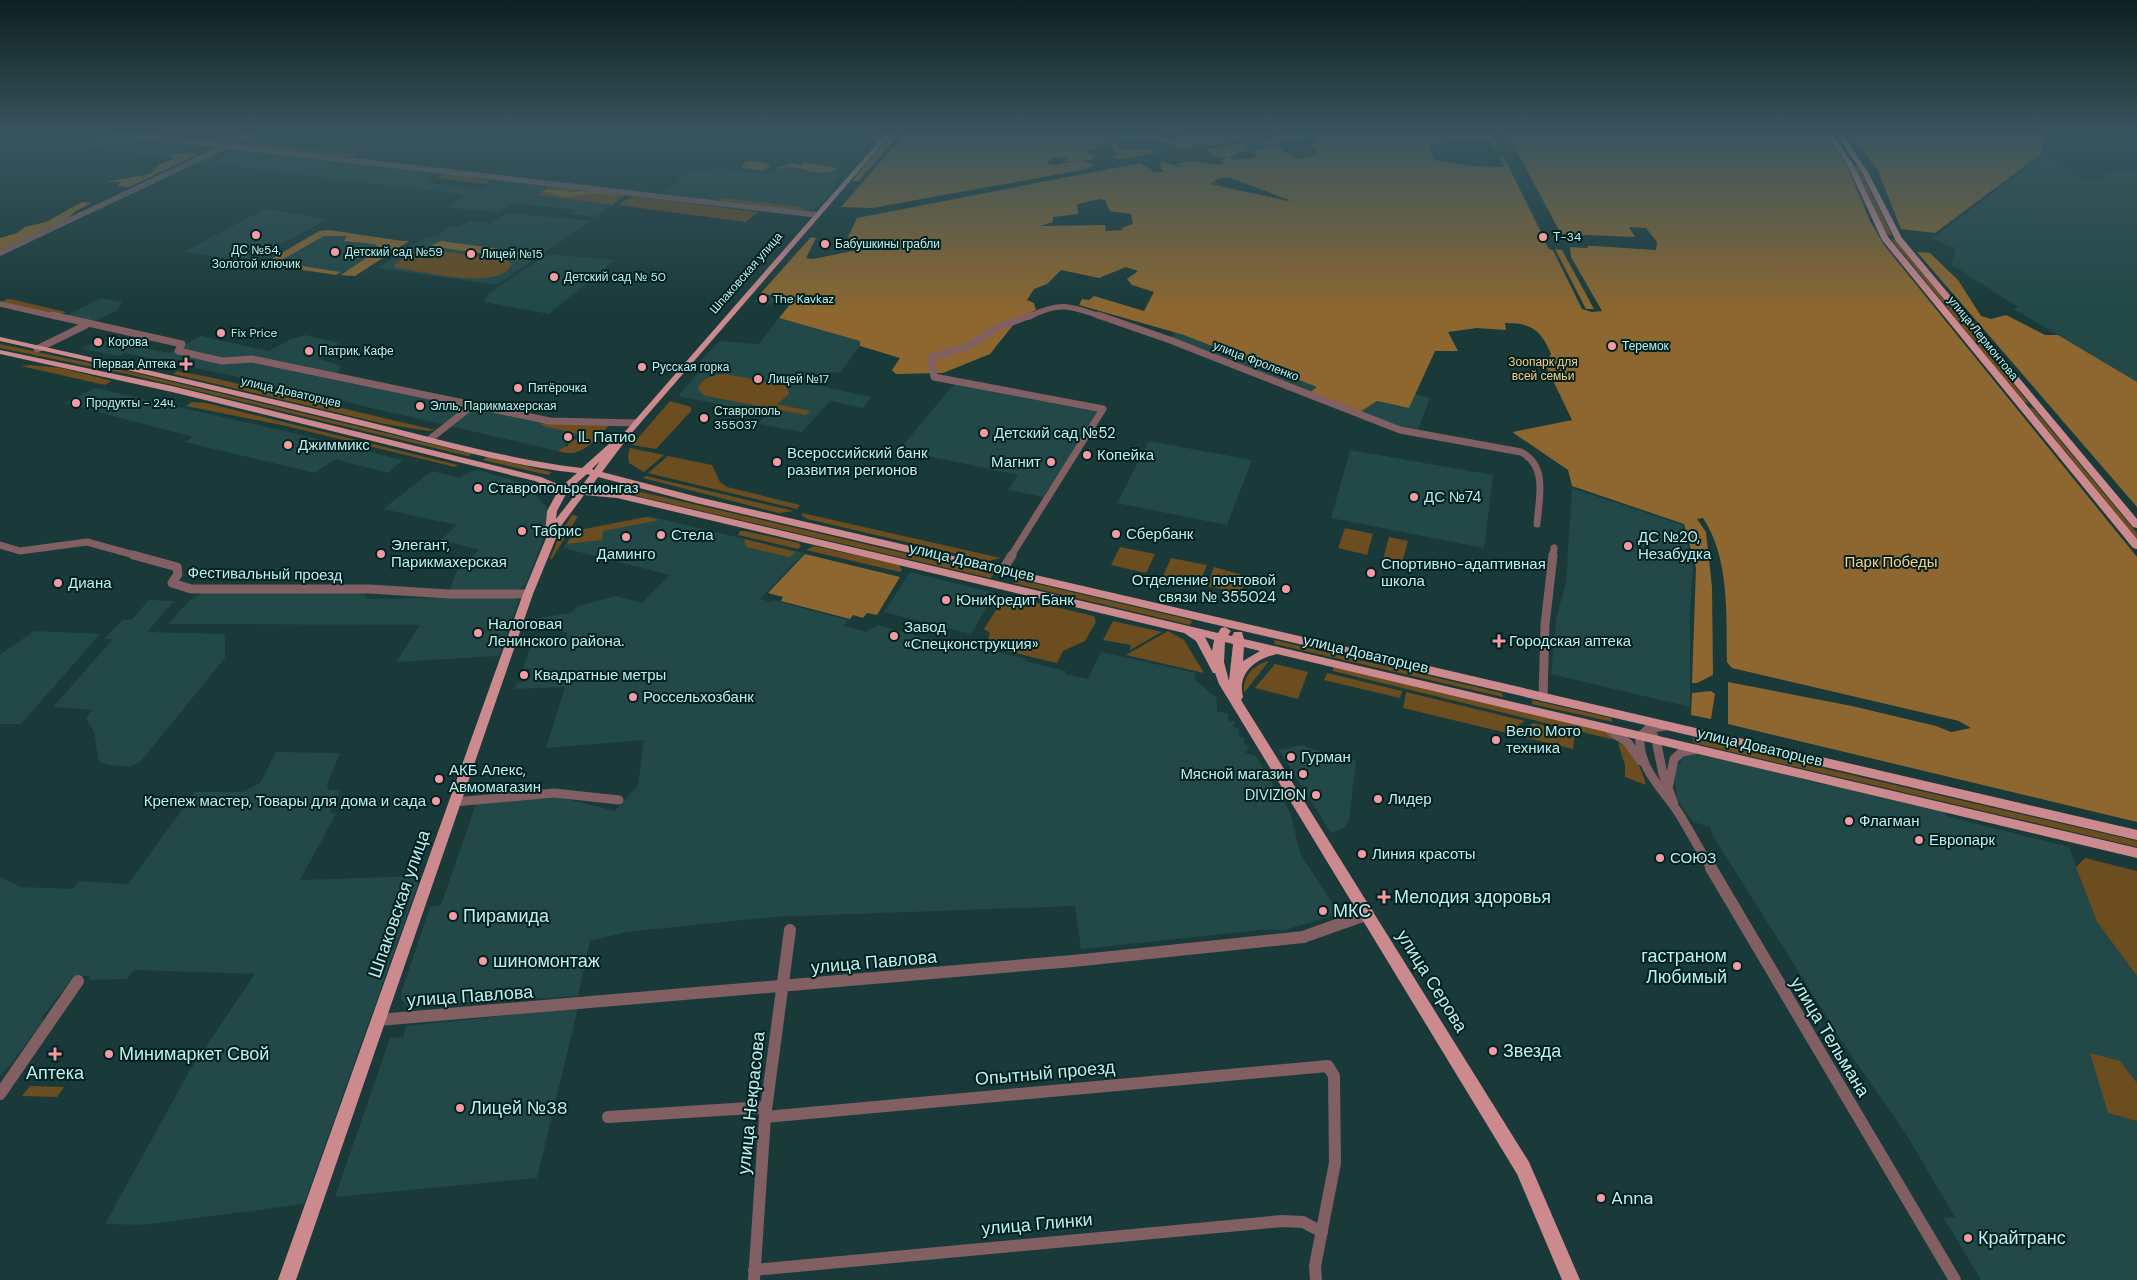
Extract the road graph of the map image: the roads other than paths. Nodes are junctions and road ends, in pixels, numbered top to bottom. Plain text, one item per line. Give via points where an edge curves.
1 (128, 193) edge
2 (627, 193) edge
3 (837, 193) edge
4 (1863, 193) edge
5 (1875, 193) edge
6 (817, 215) junction
7 (0, 253) edge
8 (0, 304) edge
9 (86, 325) junction
10 (0, 339) edge
11 (37, 349) junction
12 (0, 352) edge
13 (473, 405) junction
14 (2022, 405) junction
15 (2039, 406) junction
16 (636, 422) junction
17 (626, 434) junction
18 (430, 439) junction
19 (560, 489) junction
20 (1537, 524) dead end
21 (2137, 525) edge
22 (549, 540) junction
23 (0, 545) edge
24 (2137, 546) edge
25 (1554, 548) dead end
26 (1002, 571) junction
27 (528, 594) junction
28 (1235, 625) junction
29 (1183, 628) junction
30 (1220, 637) junction
31 (1239, 641) junction
32 (1282, 651) junction
33 (1222, 681) junction
34 (1515, 690) junction
35 (1236, 695) junction
36 (1543, 697) junction
37 (1514, 706) junction
38 (1242, 711) junction
39 (1632, 717) junction
40 (1670, 726) junction
41 (1606, 728) junction
42 (1649, 735) junction
43 (1698, 749) junction
44 (1648, 774) junction
45 (1668, 789) junction
46 (619, 800) dead end
47 (454, 802) junction
48 (1677, 811) junction
49 (2137, 834) edge
50 (2137, 852) edge
51 (1368, 914) junction
52 (790, 930) dead end
53 (78, 981) dead end
54 (780, 988) junction
55 (378, 1020) junction
56 (0, 1094) edge
57 (766, 1112) junction
58 (608, 1117) dead end
59 (1322, 1232) junction
60 (754, 1275) edge
61 (287, 1280) edge
62 (1316, 1280) edge
63 (1571, 1280) edge
64 (1955, 1280) edge

1 - 7 street
2 - 6 street
3 - 6 main road, Шпаковская улица
4 - 14 main road, улица Лермонтова via 1886,238
5 - 15 main road, улица Лермонтова via 1899,239
6 - 16 main road, Шпаковская улица
8 - 9 street
9 - 11 street
9 - 13 street via 182,344 178,351 222,361 252,359
10 - 11 main road, улица Доваторцев
11 - 18 main road, улица Доваторцев via 142,370
12 - 19 main road, улица Доваторцев via 172,389 459,459 538,479
13 - 16 street via 564,423
13 - 18 street
14 - 15 main road
14 - 24 main road, улица Лермонтова
15 - 21 main road, улица Лермонтова
16 - 17 main road, Шпаковская улица
17 - 19 main road, Шпаковская улица
17 - 22 main road, Шпаковская улица via 561,519
18 - 26 main road, улица Доваторцев via 551,467 576,469
19 - 22 main road, Шпаковская улица via 552,511
19 - 29 main road, улица Доваторцев via 617,495
20 - 26 street, улица Фроленко via 1538,467 1523,452 1400,430 1170,340 1074,307 1048,307 996,328 967,348 931,357 934,377 1103,409
22 - 27 main road, Шпаковская улица
23 - 27 street, Фестивальный проезд via 20,551 87,542 177,567 178,574 172,583 191,589 369,589
25 - 36 street via 1545,625
26 - 28 main road, улица Доваторцев
27 - 47 main road, Шпаковская улица
28 - 30 main road
28 - 31 main road, улица Серова
28 - 34 main road, улица Доваторцев
29 - 30 main road, улица Доваторцев
29 - 33 main road, улица Серова via 1200,639
30 - 31 main road, улица Доваторцев
30 - 33 main road, улица Серова via 1218,659
31 - 32 main road, улица Доваторцев
31 - 35 main road, улица Серова via 1234,672
32 - 35 main road via 1270,652 1247,664 1239,673
32 - 37 main road, улица Доваторцев
33 - 38 main road, улица Серова
34 - 36 main road, улица Доваторцев
34 - 37 main road
35 - 38 main road, улица Серова
36 - 39 main road, улица Доваторцев
37 - 41 main road, улица Доваторцев
38 - 51 main road, улица Серова
39 - 40 main road, улица Доваторцев
39 - 42 street
40 - 42 street via 1658,726
40 - 49 main road, улица Доваторцев
41 - 42 main road, улица Доваторцев
41 - 44 street, улица Тельмана via 1628,743
42 - 43 main road, улица Доваторцев
42 - 44 street, улица Тельмана via 1639,745
42 - 45 street, улица Тельмана
43 - 45 street via 1685,750 1673,760
43 - 50 main road, улица Доваторцев
44 - 48 street, улица Тельмана
45 - 48 street, улица Тельмана
46 - 47 street via 554,793
47 - 55 main road, Шпаковская улица
48 - 64 street, улица Тельмана
51 - 54 street, улица Павлова via 1303,937
51 - 63 main road, улица Серова via 1523,1168
52 - 54 street, улица Некрасова
53 - 56 street
54 - 55 street, улица Павлова
54 - 57 street, улица Некрасова
55 - 61 main road, Шпаковская улица
57 - 58 street, Опытный проезд
57 - 59 street, Опытный проезд via 1328,1066 1334,1076 1335,1163
57 - 60 street, улица Некрасова
59 - 60 street, улица Глинки via 1303,1222 1282,1221
59 - 62 street via 1315,1266

